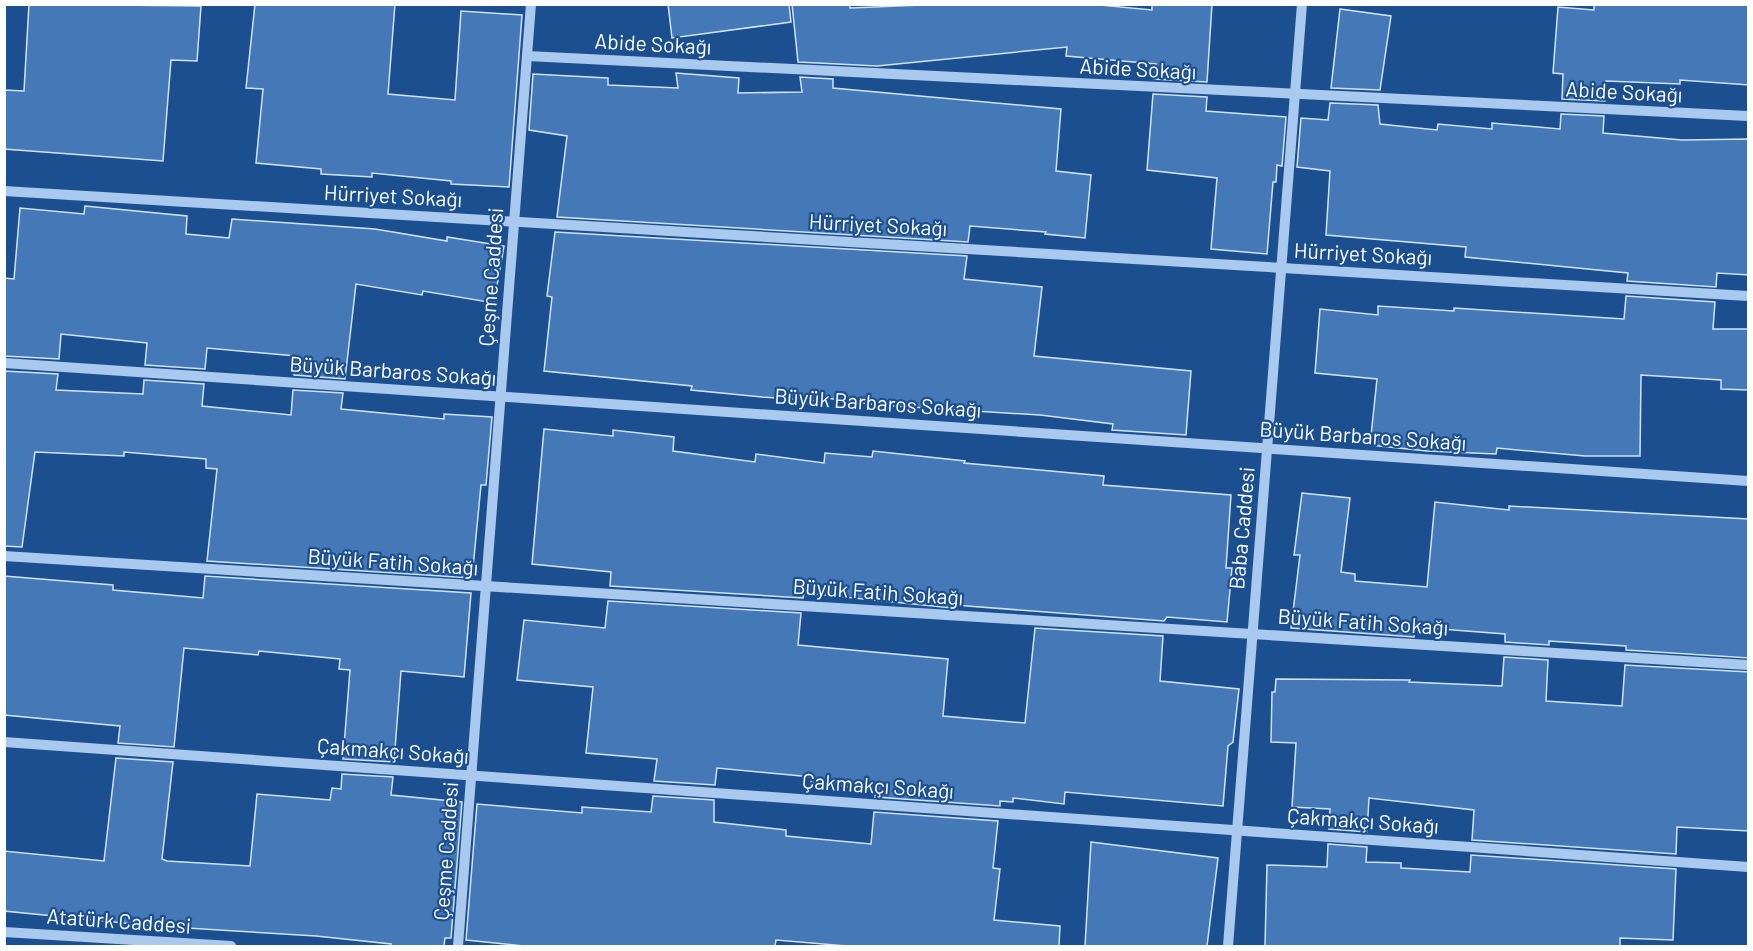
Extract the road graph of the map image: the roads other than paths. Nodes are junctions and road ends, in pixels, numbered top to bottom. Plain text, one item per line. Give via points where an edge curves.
1 (531, 4) edge
2 (1302, 4) edge
3 (526, 56) junction
4 (1294, 95) junction
5 (1749, 116) edge
6 (4, 191) edge
7 (514, 222) junction
8 (1281, 268) junction
9 (1749, 296) edge
10 (4, 363) edge
11 (501, 397) junction
12 (1267, 448) junction
13 (1749, 481) edge
14 (4, 556) edge
15 (485, 586) junction
16 (1252, 634) junction
17 (1749, 665) edge
18 (4, 742) edge
19 (471, 775) junction
20 (1237, 831) junction
21 (1749, 867) edge
22 (4, 932) edge
23 (231, 946) edge
24 (458, 946) edge
25 (1228, 946) edge

1 - 3 street, Çeşme Caddesi
2 - 4 street, Baba Caddesi
3 - 4 street, Abide Sokağı
3 - 7 street, Çeşme Caddesi
4 - 5 street, Abide Sokağı
4 - 8 street, Baba Caddesi
6 - 7 street, Hürriyet Sokağı
7 - 8 street, Hürriyet Sokağı
7 - 11 street, Çeşme Caddesi
8 - 9 street, Hürriyet Sokağı
8 - 12 street, Baba Caddesi
10 - 11 street, Büyük Barbaros Sokağı
11 - 12 street, Büyük Barbaros Sokağı
11 - 15 street, Çeşme Caddesi
12 - 13 street, Büyük Barbaros Sokağı
12 - 16 street, Baba Caddesi
14 - 15 street, Büyük Fatih Sokağı
15 - 16 street, Büyük Fatih Sokağı
15 - 19 street, Çeşme Caddesi
16 - 17 street, Büyük Fatih Sokağı
16 - 20 street, Baba Caddesi
18 - 19 street, Çakmakçı Sokağı
19 - 20 street, Çakmakçı Sokağı
19 - 24 street, Çeşme Caddesi
20 - 21 street, Çakmakçı Sokağı
20 - 25 street, Baba Caddesi
22 - 23 street, Atatürk Caddesi

